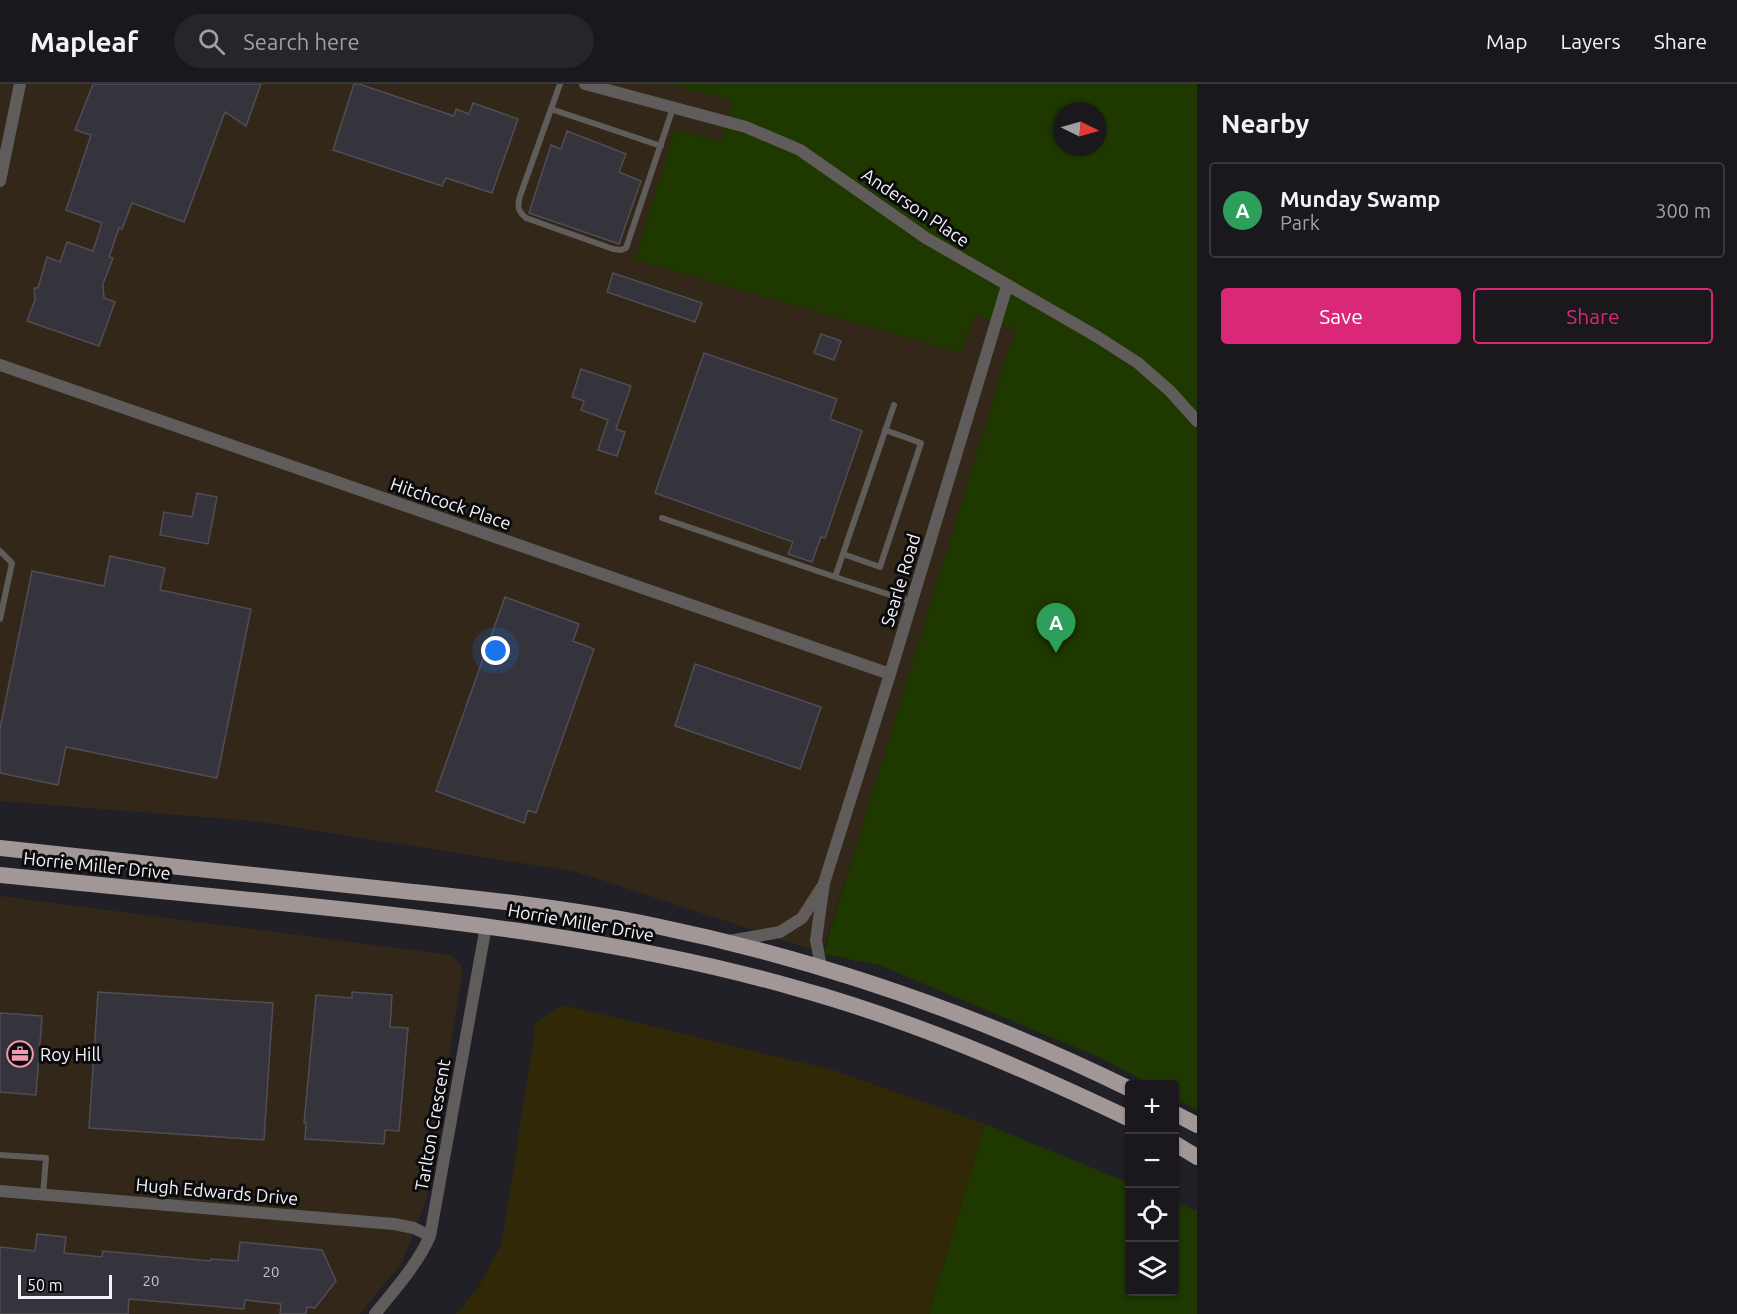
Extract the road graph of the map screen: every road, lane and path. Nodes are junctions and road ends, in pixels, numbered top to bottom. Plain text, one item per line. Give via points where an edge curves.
1 (20, 84) edge
2 (560, 84) edge
3 (585, 84) edge
4 (673, 108) junction
5 (552, 109) junction
6 (661, 146) junction
7 (0, 181) edge
8 (1007, 286) junction
9 (0, 366) edge
10 (894, 405) dead end
11 (1197, 420) edge
12 (885, 430) junction
13 (662, 518) dead end
14 (0, 551) edge
15 (843, 554) junction
16 (836, 577) junction
17 (912, 602) junction
18 (0, 619) edge
19 (890, 674) junction
20 (0, 848) edge
21 (0, 875) edge
22 (824, 883) junction
23 (486, 926) junction
24 (728, 942) junction
25 (821, 967) junction
26 (1125, 1087) edge
27 (1179, 1116) edge
28 (1125, 1117) edge
29 (1197, 1125) edge
30 (1179, 1146) edge
31 (0, 1155) edge
32 (1197, 1156) edge
33 (0, 1191) edge
34 (43, 1195) junction
35 (430, 1236) junction
36 (375, 1314) edge

1 - 7 street
2 - 5 lane
3 - 4 street, Anderson Place
4 - 6 lane
4 - 8 street, Anderson Place via 746,127 800,150 926,238
5 - 6 lane
5 - 6 lane via 520,196 519,213 613,249 626,248
8 - 11 street, Anderson Place via 1138,363
8 - 17 street, Searle Road
9 - 19 street, Hitchcock Place
10 - 12 lane
12 - 15 lane
12 - 15 lane via 921,442 880,567
13 - 16 lane
14 - 18 lane via 12,563
15 - 16 lane
16 - 17 lane
17 - 19 street, Searle Road
19 - 22 street, Searle Road
20 - 24 main road, Horrie Miller Drive via 472,898 580,912
21 - 23 main road, Horrie Miller Drive
22 - 24 street, Searle Road via 802,918 780,932
22 - 25 street, Searle Road via 816,940
23 - 28 main road, Horrie Miller Drive via 578,939 793,987 946,1039
23 - 35 street, Tarlton Crescent
24 - 25 main road, Horrie Miller Drive
25 - 26 main road, Horrie Miller Drive via 950,1011
27 - 29 main road
30 - 32 main road
31 - 34 lane via 46,1158
33 - 34 street, Hugh Edwards Drive
34 - 35 street, Hugh Edwards Drive via 394,1224
35 - 36 street, Tarlton Crescent

